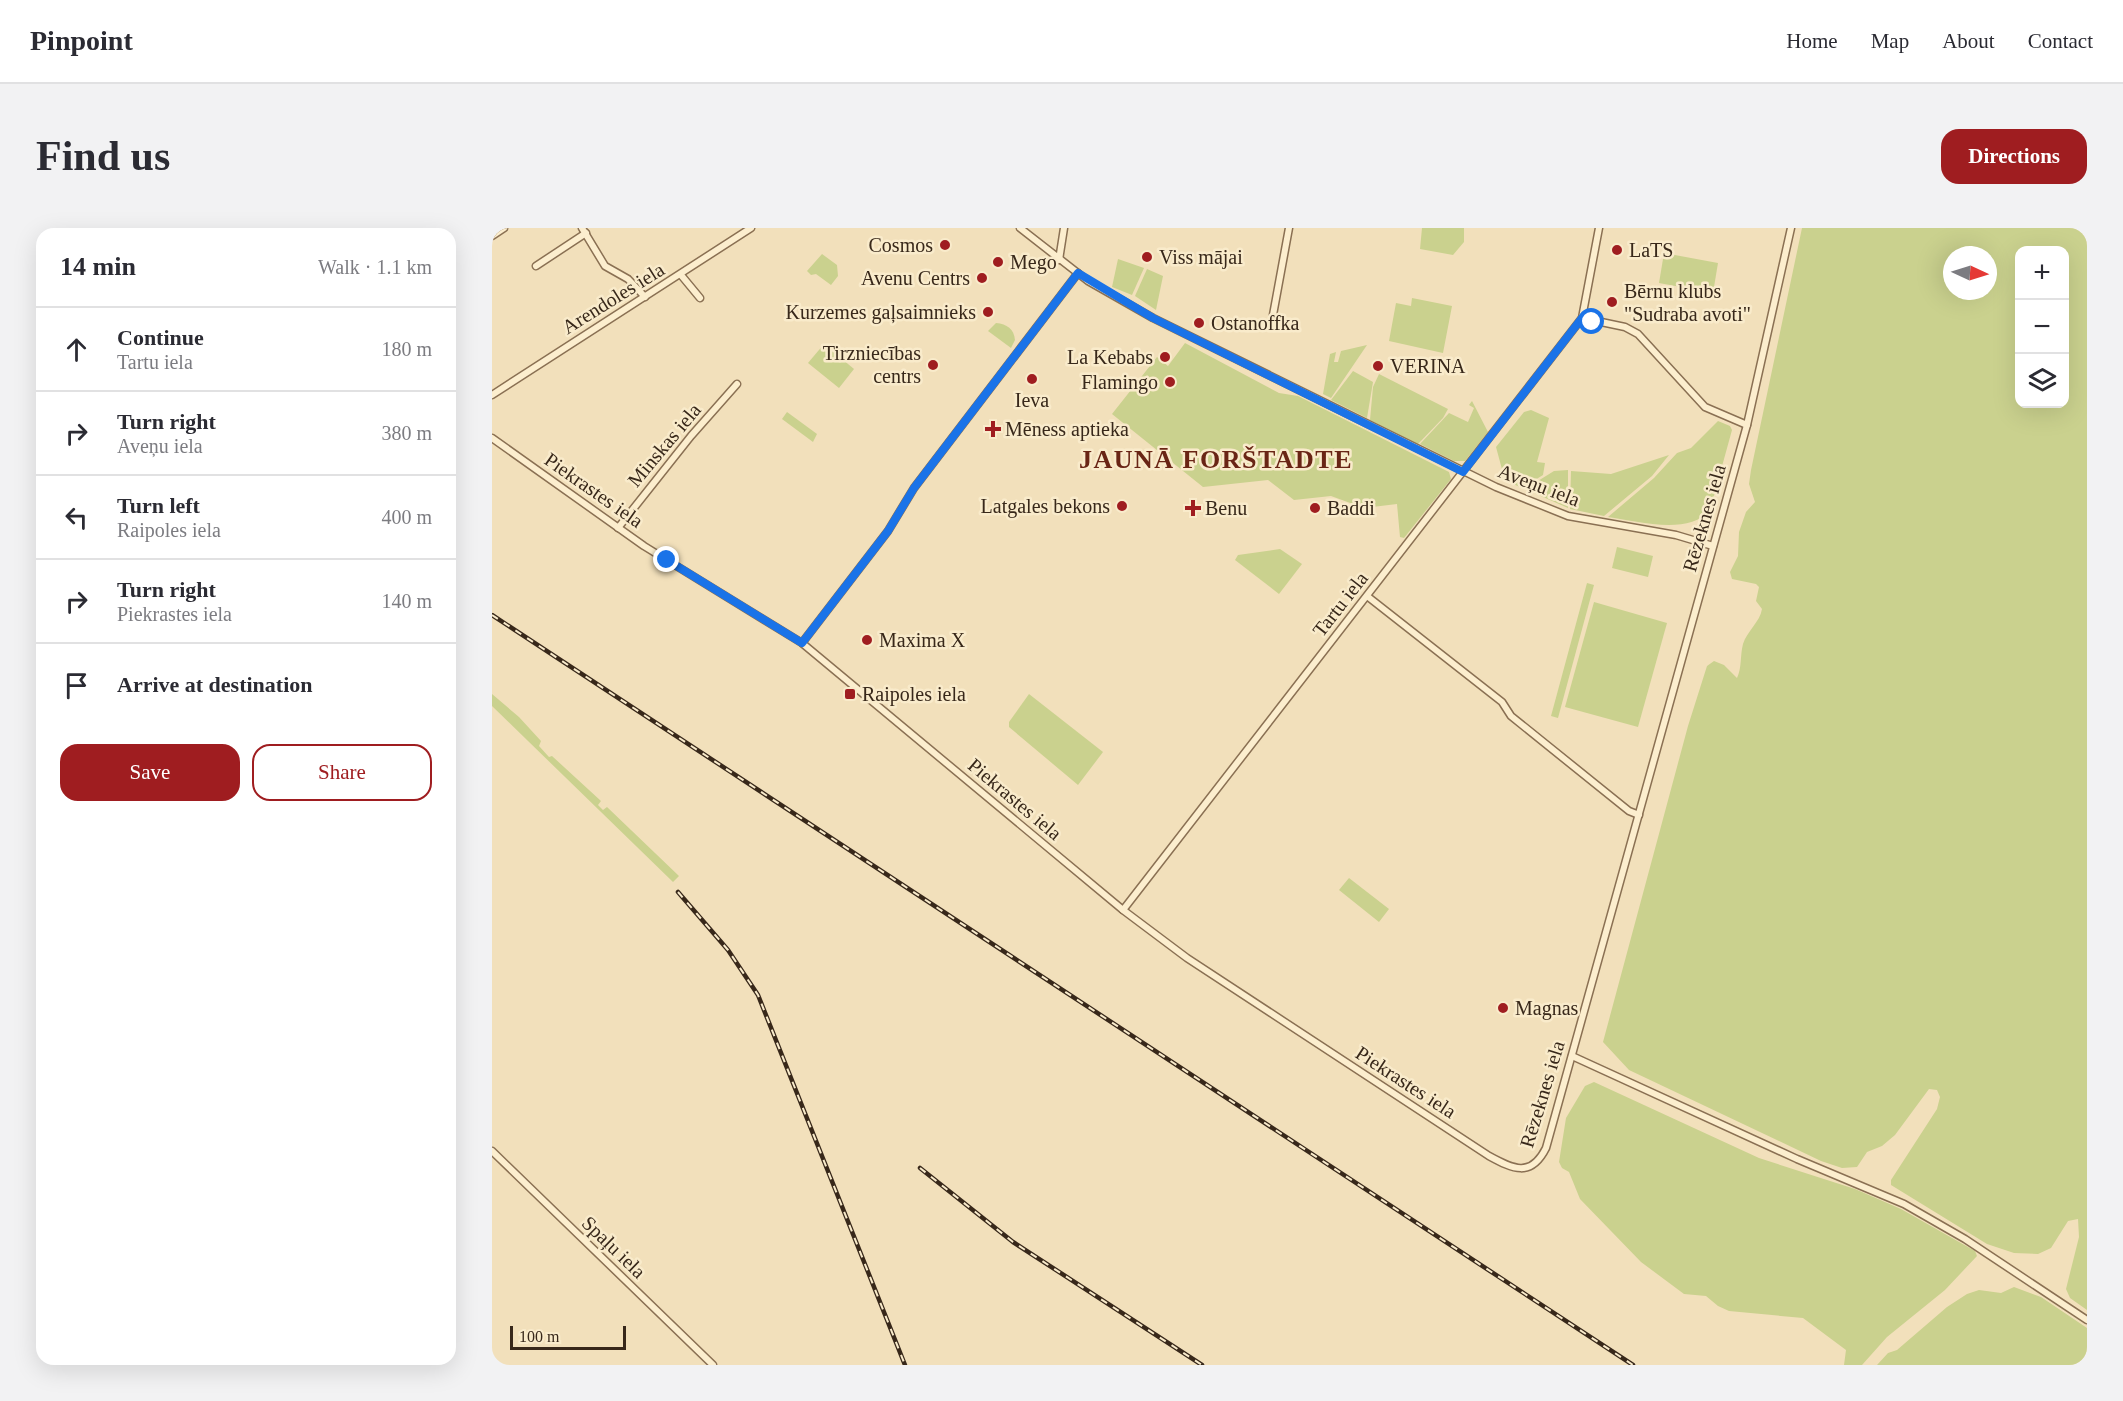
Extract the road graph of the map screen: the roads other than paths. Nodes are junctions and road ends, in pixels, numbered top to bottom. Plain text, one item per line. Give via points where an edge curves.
1 (504, 228) edge
2 (751, 228) edge
3 (1020, 228) edge
4 (1064, 228) edge
5 (1289, 228) edge
6 (1599, 228) edge
7 (1791, 228) edge
8 (584, 231) edge
9 (492, 236) edge
10 (1059, 260) junction
11 (536, 267) dead end
12 (1078, 273) junction
13 (681, 275) junction
14 (645, 297) junction
15 (700, 298) dead end
16 (1273, 315) dead end
17 (1582, 318) junction
18 (737, 384) dead end
19 (492, 396) edge
20 (1747, 425) junction
21 (492, 438) edge
22 (1463, 472) junction
23 (618, 528) junction
24 (1713, 546) junction
25 (1367, 596) junction
26 (802, 643) junction
27 (1639, 816) junction
28 (1123, 910) junction
29 (1572, 1056) junction
30 (492, 1151) edge
31 (1526, 1169) joint
32 (2087, 1320) edge
33 (713, 1365) edge

1 - 9 street
2 - 13 street, Arendoles iela
3 - 10 street, Aveņu iela
4 - 10 street
5 - 16 street
6 - 17 street
7 - 20 street, Rēzeknes iela
8 - 11 street
8 - 14 street via 605,266 628,279
10 - 12 street, Aveņu iela
12 - 22 street, Aveņu iela via 1153,318
12 - 26 street
13 - 14 street, Arendoles iela
13 - 15 street
14 - 19 street, Arendoles iela
17 - 20 street via 1625,327 1638,334 1705,407
17 - 22 street, Tartu iela
18 - 23 street, Minskas iela
20 - 24 street, Rēzeknes iela
21 - 23 street, Piekrastes iela
22 - 24 street, Aveņu iela via 1568,516 1676,535
22 - 25 street, Tartu iela
23 - 26 street, Piekrastes iela
24 - 27 street, Rēzeknes iela
25 - 27 street via 1502,702 1510,716
25 - 28 street, Tartu iela
26 - 28 street, Piekrastes iela
27 - 29 street, Rēzeknes iela
28 - 31 street, Piekrastes iela via 1188,959 1479,1150 1503,1163
29 - 31 street, Rēzeknes iela via 1546,1149
29 - 32 street via 1904,1204 1965,1239
30 - 33 street, Spaļu iela

